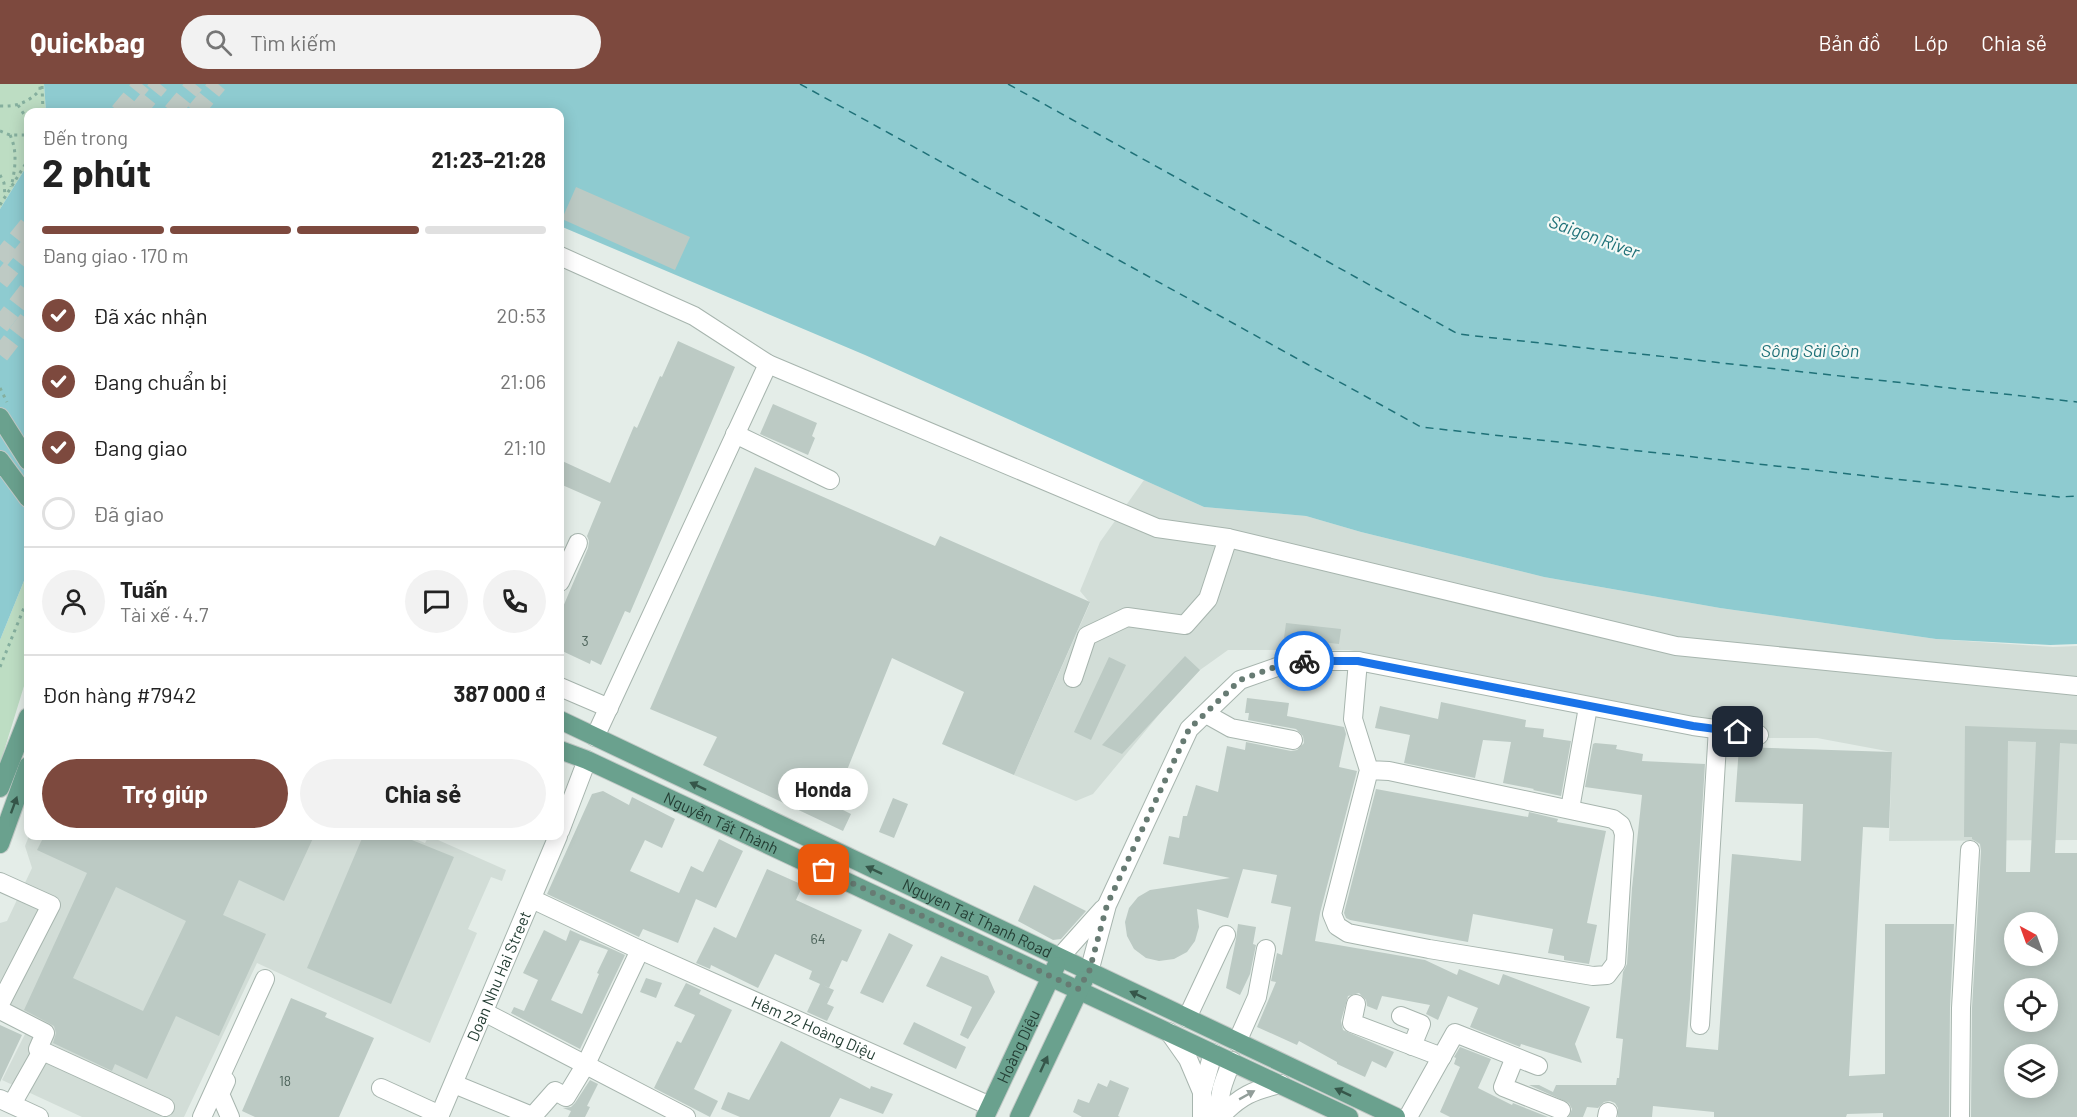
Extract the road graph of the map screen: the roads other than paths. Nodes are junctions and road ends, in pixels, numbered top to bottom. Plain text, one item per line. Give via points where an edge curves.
1 (564, 258) edge
2 (768, 364) junction
3 (0, 417) edge
4 (735, 434) junction
5 (24, 455) edge
6 (0, 460) edge
7 (830, 480) dead end
8 (24, 493) edge
9 (1228, 538) junction
10 (578, 543) dead end
11 (564, 573) edge
12 (1358, 661) junction
13 (1073, 678) dead end
14 (2077, 686) edge
15 (564, 689) edge
16 (1588, 707) junction
17 (609, 708) junction
18 (1206, 714) junction
19 (564, 722) edge
20 (24, 727) edge
21 (1718, 729) junction
22 (1758, 735) dead end
23 (595, 737) junction
24 (1293, 740) dead end
25 (564, 751) edge
26 (587, 760) junction
27 (1369, 770) junction
28 (24, 777) edge
29 (0, 788) edge
30 (1570, 810) junction
31 (564, 820) edge
32 (556, 840) edge
33 (0, 844) edge
34 (1970, 850) dead end
35 (0, 882) edge
36 (532, 899) junction
37 (1107, 905) junction
38 (1226, 935) dead end
39 (1266, 949) dead end
40 (640, 950) junction
41 (1060, 957) junction
42 (1089, 972) junction
43 (1051, 976) junction
44 (1078, 989) junction
45 (0, 1004) edge
46 (1356, 1004) dead end
47 (0, 1010) edge
48 (484, 1012) junction
49 (1401, 1016) dead end
50 (1187, 1018) junction
51 (0, 1020) edge
52 (1700, 1024) dead end
53 (23, 1030) dead end
54 (1169, 1032) junction
55 (1237, 1042) junction
56 (1412, 1046) junction
57 (42, 1051) junction
58 (1213, 1053) junction
59 (1442, 1057) junction
60 (1515, 1057) junction
61 (1232, 1061) junction
62 (586, 1064) junction
63 (1538, 1066) dead end
64 (453, 1084) junction
65 (1281, 1084) junction
66 (381, 1088) dead end
67 (1202, 1092) junction
68 (6, 1102) edge
69 (165, 1107) dead end
70 (1561, 1110) dead end
71 (661, 1111) edge
72 (987, 1112) edge
73 (540, 1115) edge
74 (440, 1116) edge
75 (39, 1117) edge
76 (202, 1117) edge
77 (230, 1117) edge
78 (686, 1117) edge
79 (1019, 1117) edge
80 (1202, 1117) edge
81 (1220, 1117) edge
82 (1349, 1117) edge
83 (1396, 1117) edge
84 (1408, 1117) edge
85 (1960, 1117) edge

1 - 2 street via 694,316
2 - 4 street
2 - 9 street via 1157,528
3 - 5 main road
4 - 7 street
4 - 17 street
6 - 8 main road
9 - 13 street via 1208,599 1185,626 1127,617 1087,636
9 - 14 street via 1676,646
10 - 11 street
12 - 16 street
12 - 18 street via 1294,660 1240,680
12 - 27 street via 1353,719
15 - 17 street
16 - 21 street
16 - 30 street
17 - 23 street
18 - 24 street via 1231,728
18 - 37 street via 1189,729
19 - 23 main road, Nguyen Tat Thanh Road
20 - 29 main road
21 - 22 street
21 - 52 street
41 -> 23 main road, Nguyen Tat Thanh Road
25 - 26 main road, Nguyễn Tất Thành
26 - 31 street
26 - 43 main road, Nguyễn Tất Thành
27 - 30 street
27 - 30 street via 1332,914 1337,926 1348,933 1429,949 1583,975 1607,975 1616,963 1621,825 1613,819
33 -> 28 main road
32 - 36 street, Doan Nhu Hai Street
34 - 85 street via 1961,1008
35 - 45 street via 51,905
36 - 40 street, Hẻm 22 Hoàng Diệu
36 - 48 street, Doan Nhu Hai Street
37 - 41 street
37 - 42 street
38 - 50 street
39 - 55 street via 1257,997
40 - 62 street
40 - 72 street, Hẻm 22 Hoàng Diệu
41 - 42 main road, Nguyen Tat Thanh Road
41 - 43 main road, Hoàng Diệu
42 - 44 main road, Hoàng Diệu
50 -> 42 main road, Nguyen Tat Thanh Road
43 - 44 main road, Nguyễn Tất Thành
43 - 72 main road, Hoàng Diệu
44 - 54 main road
79 -> 44 main road, Hoàng Diệu
46 - 56 street via 1352,1023
47 - 57 street via 45,1033 38,1049
48 - 62 street
48 - 64 street, Doan Nhu Hai Street
49 - 56 street via 1421,1024
50 - 55 main road, Nguyen Tat Thanh Road
51 - 53 street
54 - 58 main road
54 - 67 street via 1188,1059
83 -> 55 main road, Nguyen Tat Thanh Road
56 - 59 street
57 - 68 street
57 - 69 street
58 - 61 main road
58 - 67 street
59 - 60 street via 1455,1033
59 - 84 street
60 - 63 street
60 - 70 street via 1503,1087
61 - 65 main road
61 - 81 street via 1220,1092
62 - 71 street
62 - 73 street via 566,1097 555,1091
64 - 73 street
64 - 74 street, Doan Nhu Hai Street
81 -> 65 street via 1244,1095
65 - 82 main road
66 - 74 street
67 - 80 street
68 - 75 street
71 - 78 street
76 - 77 street via 269,983 220,1094

